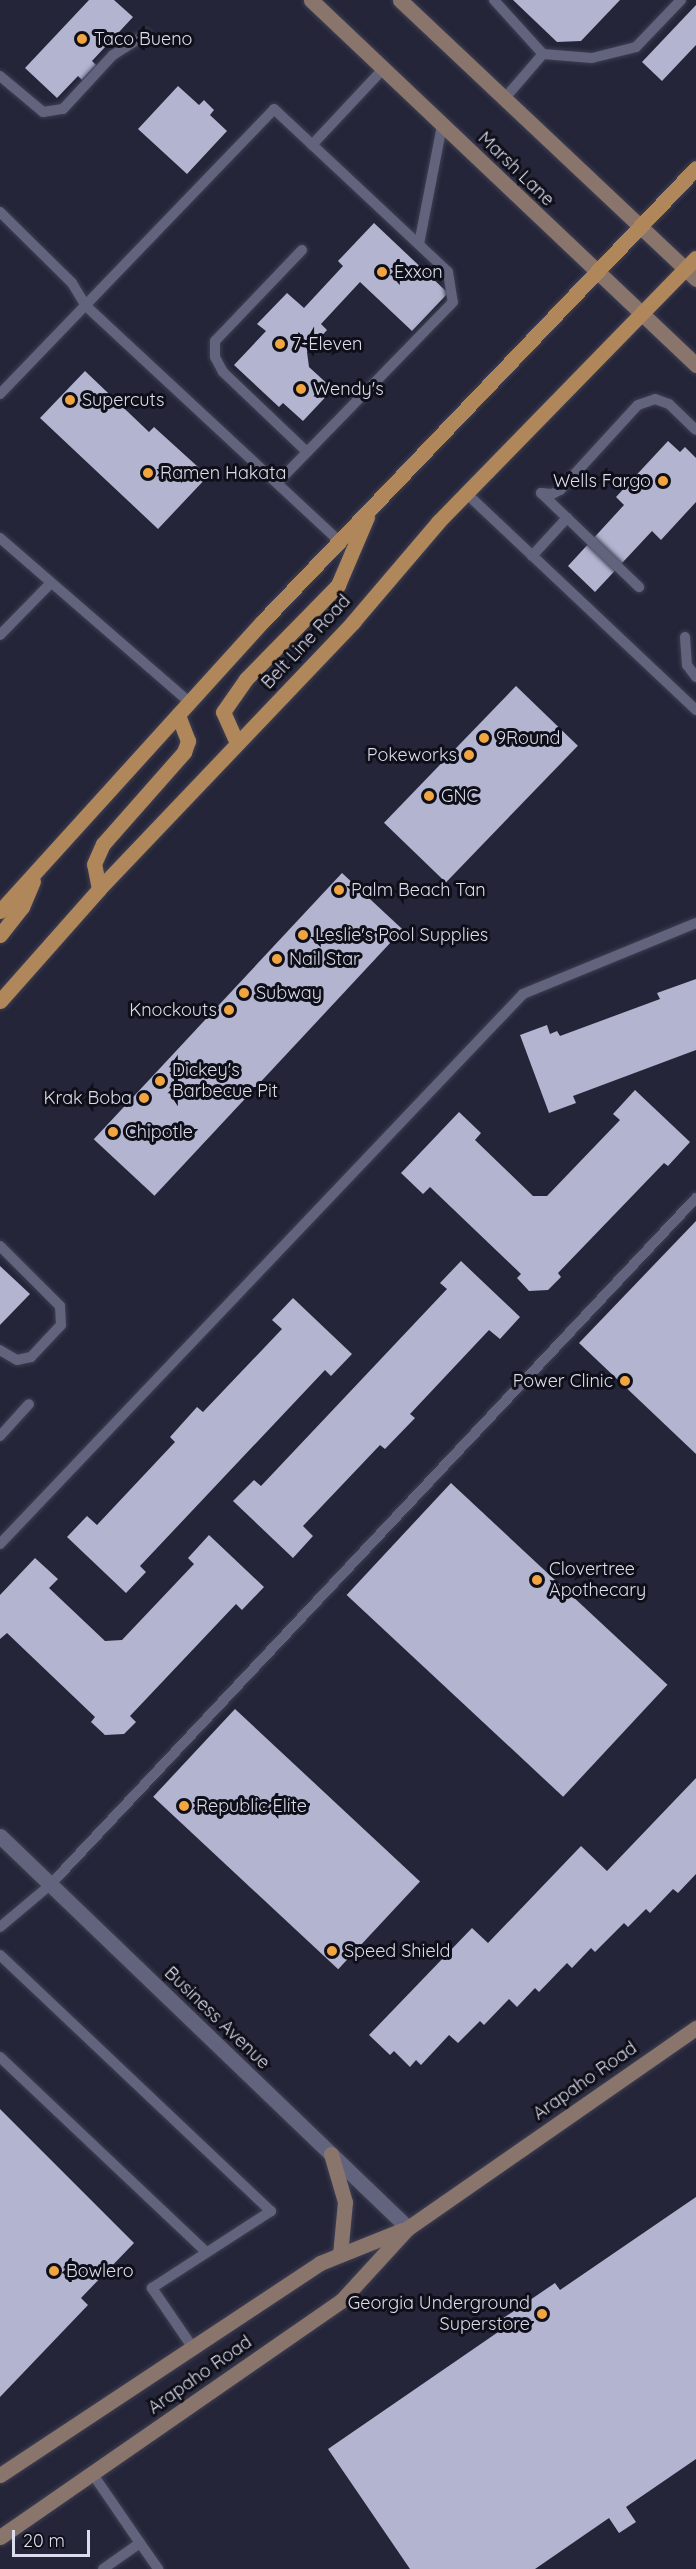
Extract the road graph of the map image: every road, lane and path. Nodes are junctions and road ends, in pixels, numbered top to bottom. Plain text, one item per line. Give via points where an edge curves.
1 (311, 0) edge
2 (400, 0) edge
3 (494, 0) edge
4 (681, 0) edge
5 (146, 34) dead end
6 (543, 54) junction
7 (383, 69) junction
8 (0, 76) edge
9 (505, 98) junction
10 (442, 126) junction
11 (312, 145) junction
12 (696, 168) edge
13 (0, 212) edge
14 (641, 225) junction
15 (419, 244) junction
16 (302, 250) dead end
17 (696, 258) edge
18 (596, 272) junction
19 (690, 274) edge
20 (85, 305) junction
21 (643, 314) junction
22 (696, 365) edge
23 (0, 394) edge
24 (696, 430) edge
25 (307, 452) junction
26 (277, 483) junction
27 (467, 494) junction
28 (371, 506) junction
29 (567, 518) junction
30 (0, 538) edge
31 (339, 541) junction
32 (532, 556) junction
33 (51, 583) junction
34 (639, 587) dead end
35 (0, 635) edge
36 (685, 637) dead end
37 (696, 677) edge
38 (189, 702) junction
39 (696, 710) edge
40 (178, 715) junction
41 (237, 743) junction
42 (36, 872) junction
43 (99, 889) junction
44 (0, 910) edge
45 (696, 923) edge
46 (0, 935) edge
47 (0, 1001) edge
48 (696, 1198) edge
49 (0, 1246) edge
50 (0, 1350) edge
51 (29, 1404) dead end
52 (0, 1436) edge
53 (0, 1544) edge
54 (0, 1836) edge
55 (50, 1885) junction
56 (0, 1927) edge
57 (0, 1955) edge
58 (696, 2028) edge
59 (0, 2057) edge
60 (331, 2154) junction
61 (408, 2228) junction
62 (206, 2252) junction
63 (340, 2255) junction
64 (193, 2348) junction
65 (92, 2473) junction
66 (0, 2475) edge
67 (0, 2537) edge
68 (140, 2543) junction
69 (103, 2569) edge
70 (158, 2569) edge

1 - 7 main road, Marsh Lane
2 - 9 main road
3 - 6 lane
4 - 6 lane via 636,47 592,58
5 - 8 lane via 112,55 63,109 43,112
6 - 9 lane
7 - 10 main road, Marsh Lane
7 - 11 lane
9 - 14 main road
10 - 15 lane
10 - 18 main road, Marsh Lane
11 - 15 lane
11 - 20 lane via 274,109
12 - 14 main road
13 - 20 lane via 72,283
14 - 18 main road
14 - 19 main road
15 - 25 lane via 448,272 453,302
16 - 25 lane via 215,341 215,357 223,372
17 - 19 main road, Belt Line Road
18 - 21 main road, Marsh Lane
18 - 28 main road
19 - 21 main road, Belt Line Road
20 - 23 lane
20 - 26 lane
21 - 22 main road, Marsh Lane
21 - 27 main road, Belt Line Road
24 - 29 lane via 669,404 655,399 638,405 560,490 541,493
25 - 26 lane
26 - 31 lane
27 - 32 lane
27 - 41 main road, Belt Line Road via 353,622
28 - 31 main road
28 - 41 main road via 339,585 246,679 223,712
29 - 32 lane
29 - 34 lane
30 - 33 lane
31 - 38 main road
32 - 39 lane
33 - 35 lane
33 - 38 lane
36 - 37 lane via 687,665
38 - 40 main road
40 - 42 main road
40 - 43 main road via 188,741 184,752 102,844 94,864
41 - 43 main road, Belt Line Road
42 - 44 main road
42 - 46 main road via 22,907
43 - 47 main road, Belt Line Road
45 - 53 lane via 523,994
48 - 55 lane
49 - 50 lane via 60,1306 61,1325 32,1357 17,1360
51 - 52 lane
54 - 55 street, Business Avenue
55 - 56 lane
55 - 60 street, Business Avenue
57 - 62 lane via 271,2211
58 - 61 main road, Arapaho Road
59 - 62 lane
60 - 61 street, Business Avenue
60 - 63 main road via 345,2202
61 - 63 main road, Arapaho Road
61 - 65 main road, Arapaho Road via 341,2301
62 - 64 lane via 152,2288
63 - 64 main road, Arapaho Road via 320,2263
64 - 66 main road, Arapaho Road
65 - 67 main road, Arapaho Road
65 - 68 lane
68 - 69 lane
68 - 70 lane

